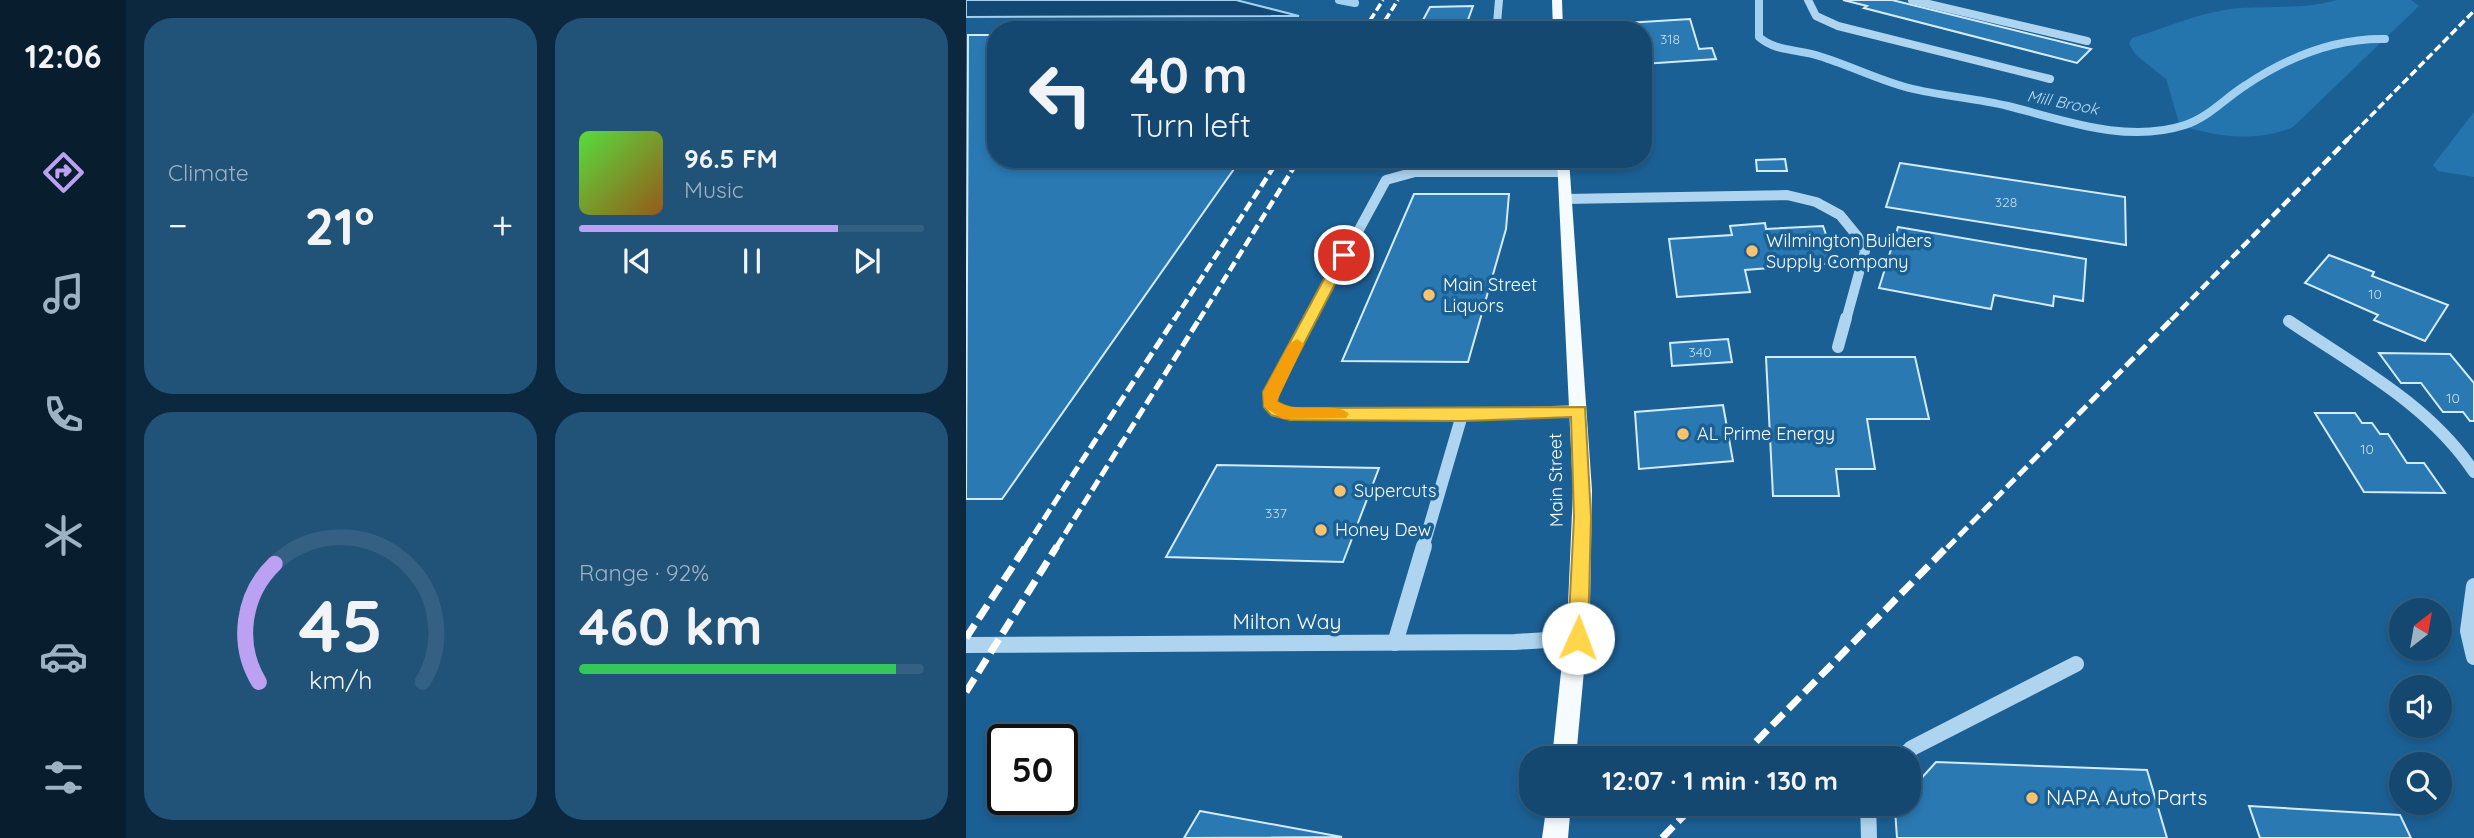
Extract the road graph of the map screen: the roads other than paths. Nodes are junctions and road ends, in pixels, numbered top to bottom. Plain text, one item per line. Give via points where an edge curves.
1 (1499, 0) edge
2 (1557, 0) edge
3 (1808, 0) edge
4 (1912, 0) edge
5 (1497, 21) edge
6 (1558, 21) edge
7 (2087, 41) dead end
8 (2050, 79) dead end
9 (1500, 168) edge
10 (1563, 168) edge
11 (1565, 199) junction
12 (2289, 321) dead end
13 (1838, 347) dead end
14 (1579, 411) junction
15 (1462, 415) junction
16 (2474, 472) edge
17 (2474, 586) edge
18 (1578, 638) junction
19 (1395, 643) junction
20 (966, 645) edge
21 (2474, 657) edge
22 (2076, 664) dead end
23 (1565, 746) edge
24 (1916, 746) edge
25 (1558, 816) edge
26 (1868, 816) edge
27 (1555, 838) edge
28 (1869, 838) edge

1 - 5 street
2 - 6 main road
3 - 8 street via 1816,16 1838,26
4 - 7 street
9 - 15 street via 1415,172 1386,180 1269,403 1276,411 1290,414
10 - 11 main road, Main Street
11 - 13 street via 1772,193 1798,196 1830,208 1851,222 1865,251
11 - 14 main road, Main Street
12 - 16 street via 2428,419 2453,442
14 - 15 street
14 - 18 main road, Main Street
15 - 19 street
17 - 21 street via 2468,631
18 - 19 street, Milton Way
18 - 23 main road, Main Street
19 - 20 street, Milton Way
22 - 24 street
25 - 27 main road
26 - 28 lane

